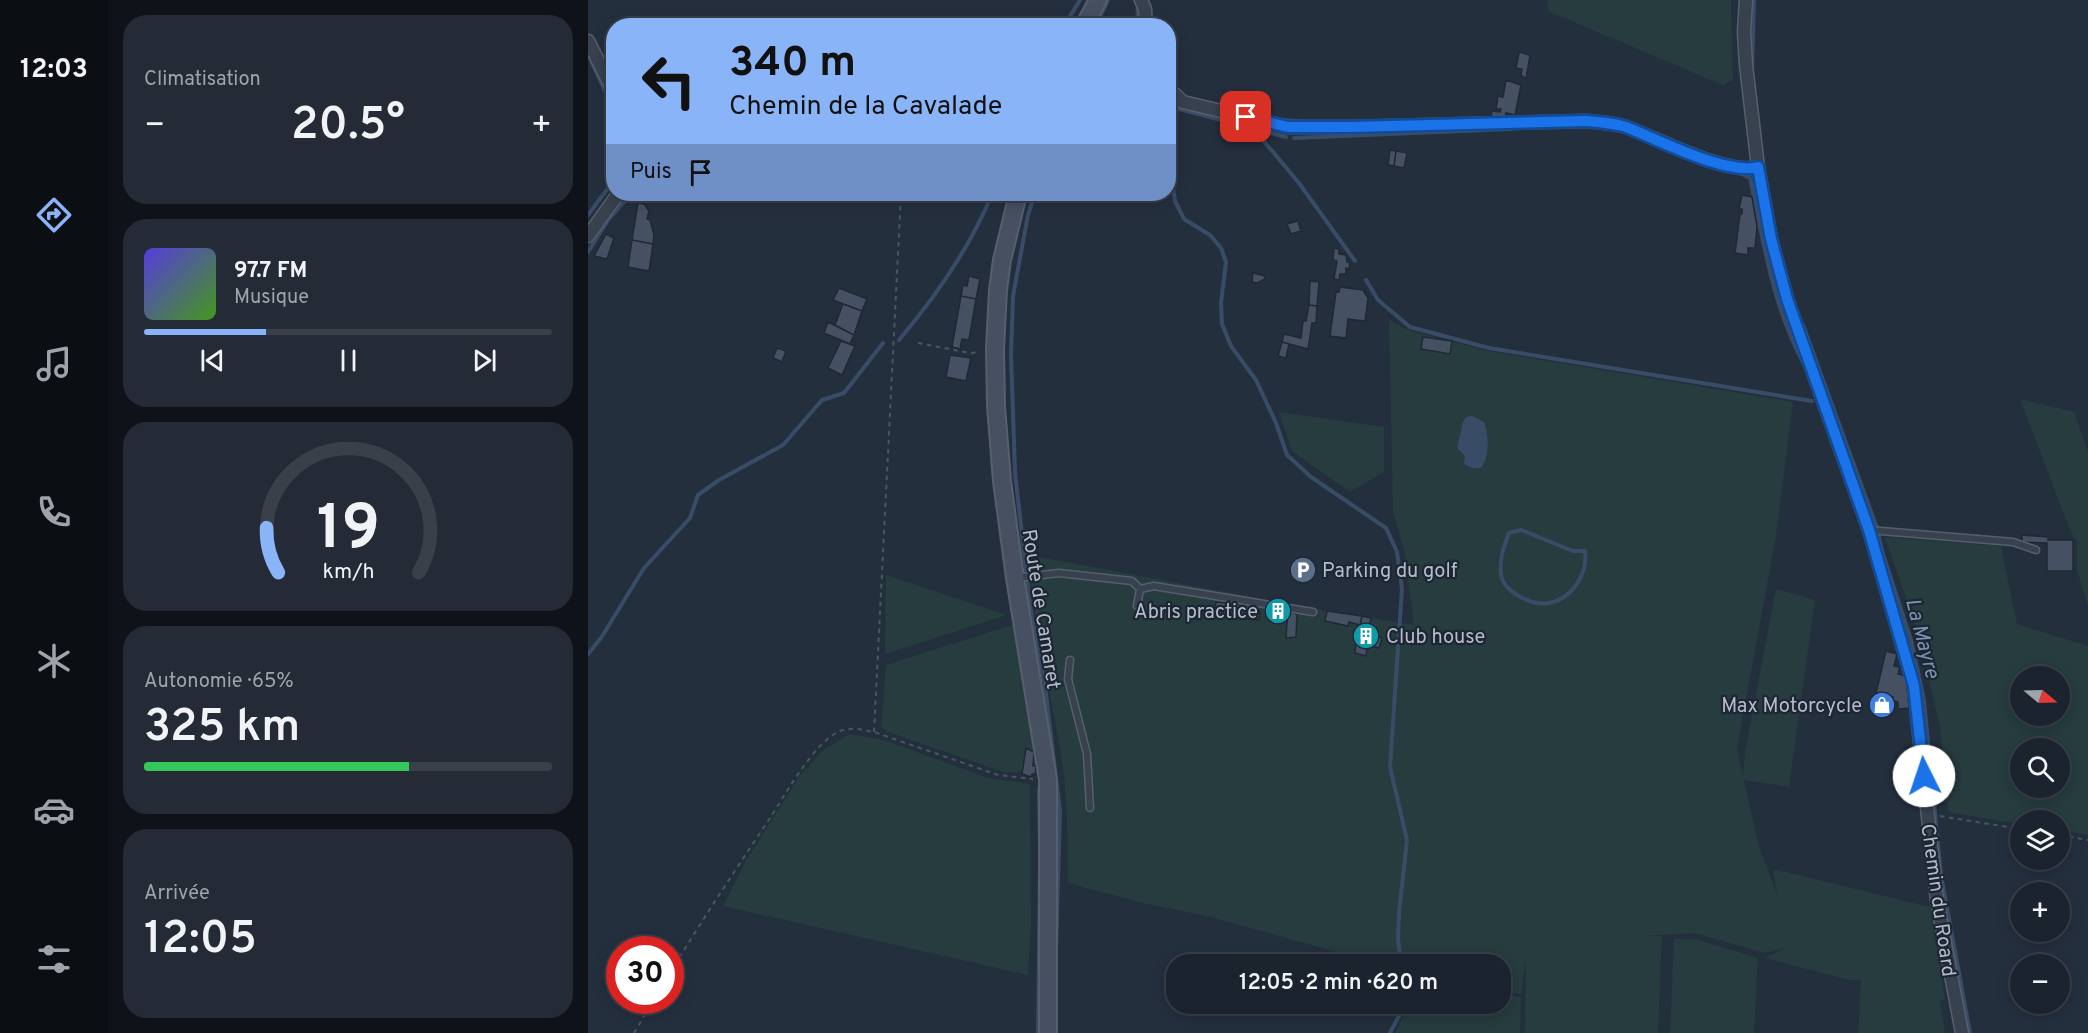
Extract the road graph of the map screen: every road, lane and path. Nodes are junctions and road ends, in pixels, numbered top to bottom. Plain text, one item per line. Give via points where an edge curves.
1 (1098, 0) edge
2 (1141, 0) edge
3 (1746, 0) edge
4 (1088, 18) edge
5 (1146, 18) edge
6 (588, 40) edge
7 (606, 76) edge
8 (1176, 95) edge
9 (1758, 167) junction
10 (613, 201) edge
11 (901, 201) edge
12 (1016, 201) edge
13 (588, 236) edge
14 (918, 343) dead end
15 (994, 349) junction
16 (1869, 530) junction
17 (2036, 550) dead end
18 (1015, 578) junction
19 (1140, 589) junction
20 (1137, 606) dead end
21 (1313, 612) dead end
22 (1070, 660) dead end
23 (874, 732) junction
24 (1048, 780) junction
25 (1090, 808) dead end
26 (1927, 815) junction
27 (2010, 827) edge
28 (2070, 837) edge
29 (2088, 840) edge
30 (684, 949) edge
31 (646, 1014) edge
32 (634, 1033) edge
33 (1048, 1033) edge
34 (1962, 1033) edge

1 - 4 main road
2 - 5 street
3 - 9 street, Chemin du Roard via 1746,65
6 - 7 street
8 - 9 street via 1183,102 1288,127 1605,123 1625,127 1691,155 1743,168
9 - 16 street, Chemin du Roard via 1787,299
10 - 13 street
11 - 23 path
12 - 15 main road, Route de Camaret via 1002,260
14 - 15 path via 970,353
15 - 18 main road, Route de Camaret via 1002,481
16 - 17 lane via 2013,542
16 - 26 street, Chemin du Roard via 1914,686
18 - 19 lane via 1059,573 1132,581
18 - 24 main road, Route de Camaret
19 - 20 lane
19 - 21 lane via 1154,586
22 - 25 lane via 1068,679 1087,754
23 - 24 path via 998,775
23 - 30 path via 857,728 838,732 820,747 796,777
24 - 33 main road, Route de Camaret
26 - 27 path
26 - 34 street, Chemin du Roard via 1937,901
28 - 29 path
31 - 32 path

